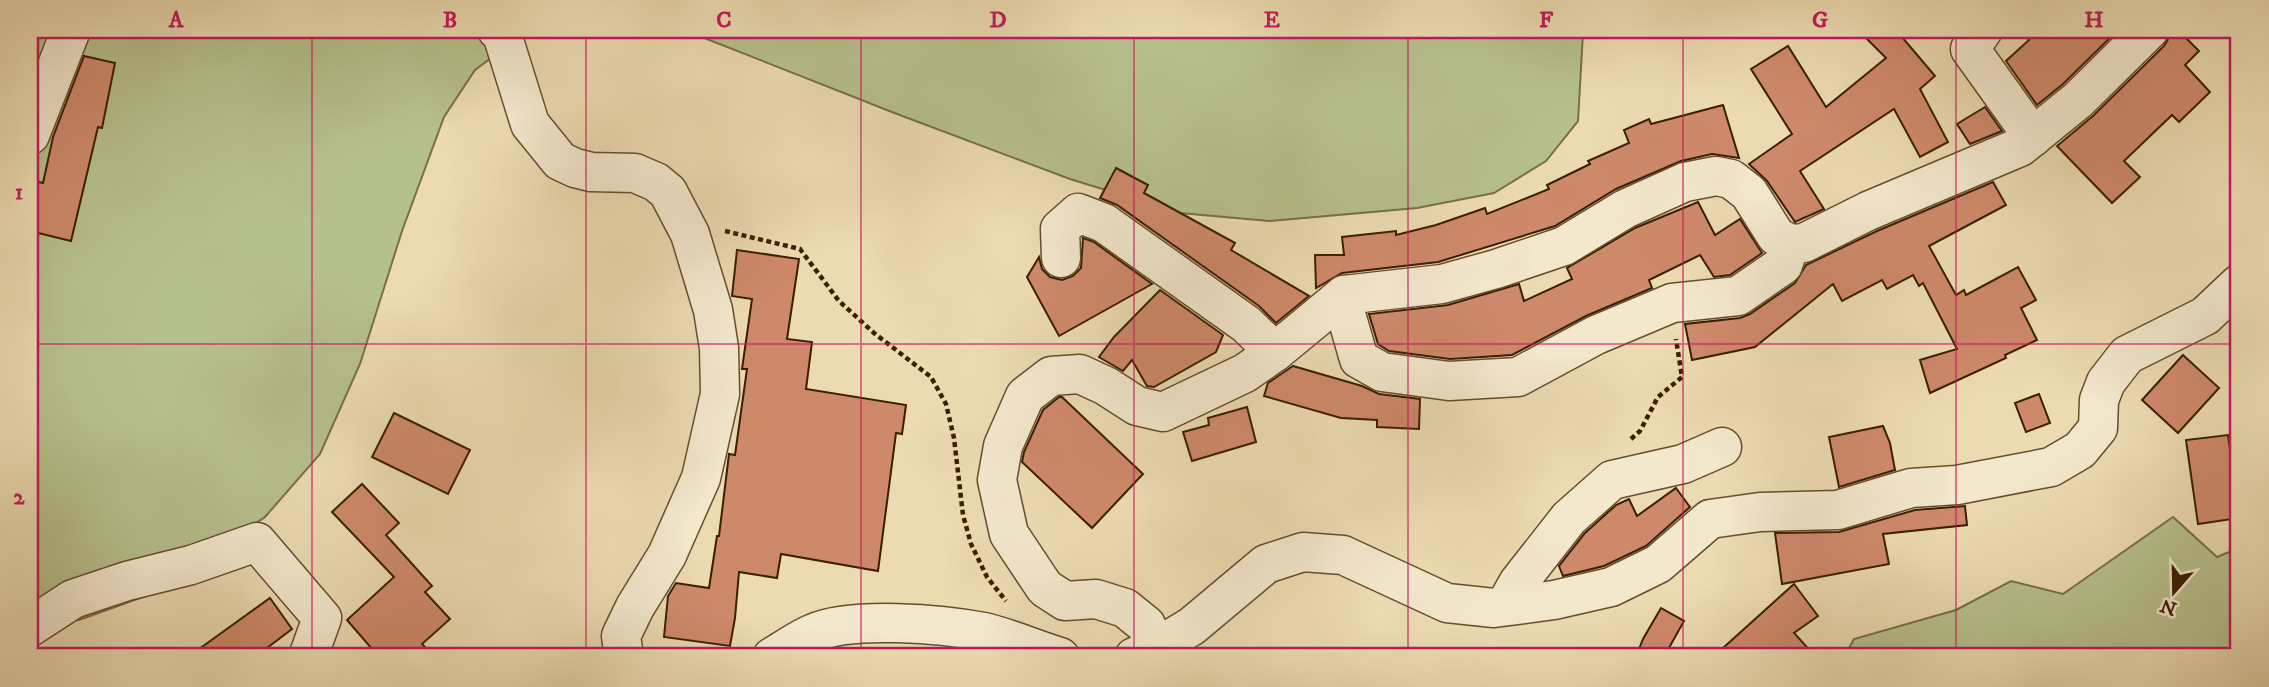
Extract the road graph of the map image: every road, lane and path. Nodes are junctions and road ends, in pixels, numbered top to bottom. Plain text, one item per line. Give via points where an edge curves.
1 (71, 30) edge
2 (497, 30) edge
3 (1983, 30) edge
4 (2150, 30) edge
5 (30, 135) edge
6 (2033, 136) junction
7 (681, 218) junction
8 (1790, 244) junction
9 (1061, 258) dead end
10 (2239, 284) edge
11 (1344, 295) junction
12 (1672, 303) junction
13 (1275, 352) junction
14 (1625, 444) dead end
15 (1722, 447) dead end
16 (1505, 606) junction
17 (1015, 608) dead end
18 (30, 627) edge
19 (1145, 652) edge
20 (308, 657) edge
21 (624, 657) edge
22 (772, 657) edge
23 (1060, 657) edge

1 - 5 street
2 - 7 street via 530,124 560,161 575,169 635,173 656,182 668,192
3 - 6 street via 1969,49
4 - 6 street via 2078,100
6 - 8 street via 2020,147 1804,243
7 - 17 path via 800,249 839,300 931,377 949,415 971,544 987,577
7 - 21 street via 713,310 720,394 701,478 667,555 621,636
8 - 11 street via 1776,236 1749,193 1731,179 1716,176 1685,181 1625,209 1564,246 1496,269 1442,284
8 - 12 street via 1783,265 1738,296
9 - 13 street via 1060,229 1078,213 1104,223 1246,324
10 - 16 street via 2205,316 2127,355 2106,382 2099,400 2098,428 2080,450 2051,467 1957,485 1911,488 1838,510 1710,519 1658,564 1611,587
11 - 12 street via 1359,359 1382,372 1449,381 1518,377 1595,335
11 - 13 street
12 - 14 path via 1682,377 1658,397 1640,431
13 - 19 street via 1245,373 1163,412 1137,406 1080,374 1051,376 1025,396 1003,446 996,480 1009,534 1045,588 1065,601 1096,599 1125,608 1146,625
15 - 16 street via 1683,464 1612,480 1569,518
16 - 19 street via 1447,603 1343,555 1303,552 1266,564 1192,626
18 - 20 street via 73,599 257,542 322,618
22 - 23 street via 814,633 860,622 985,632

